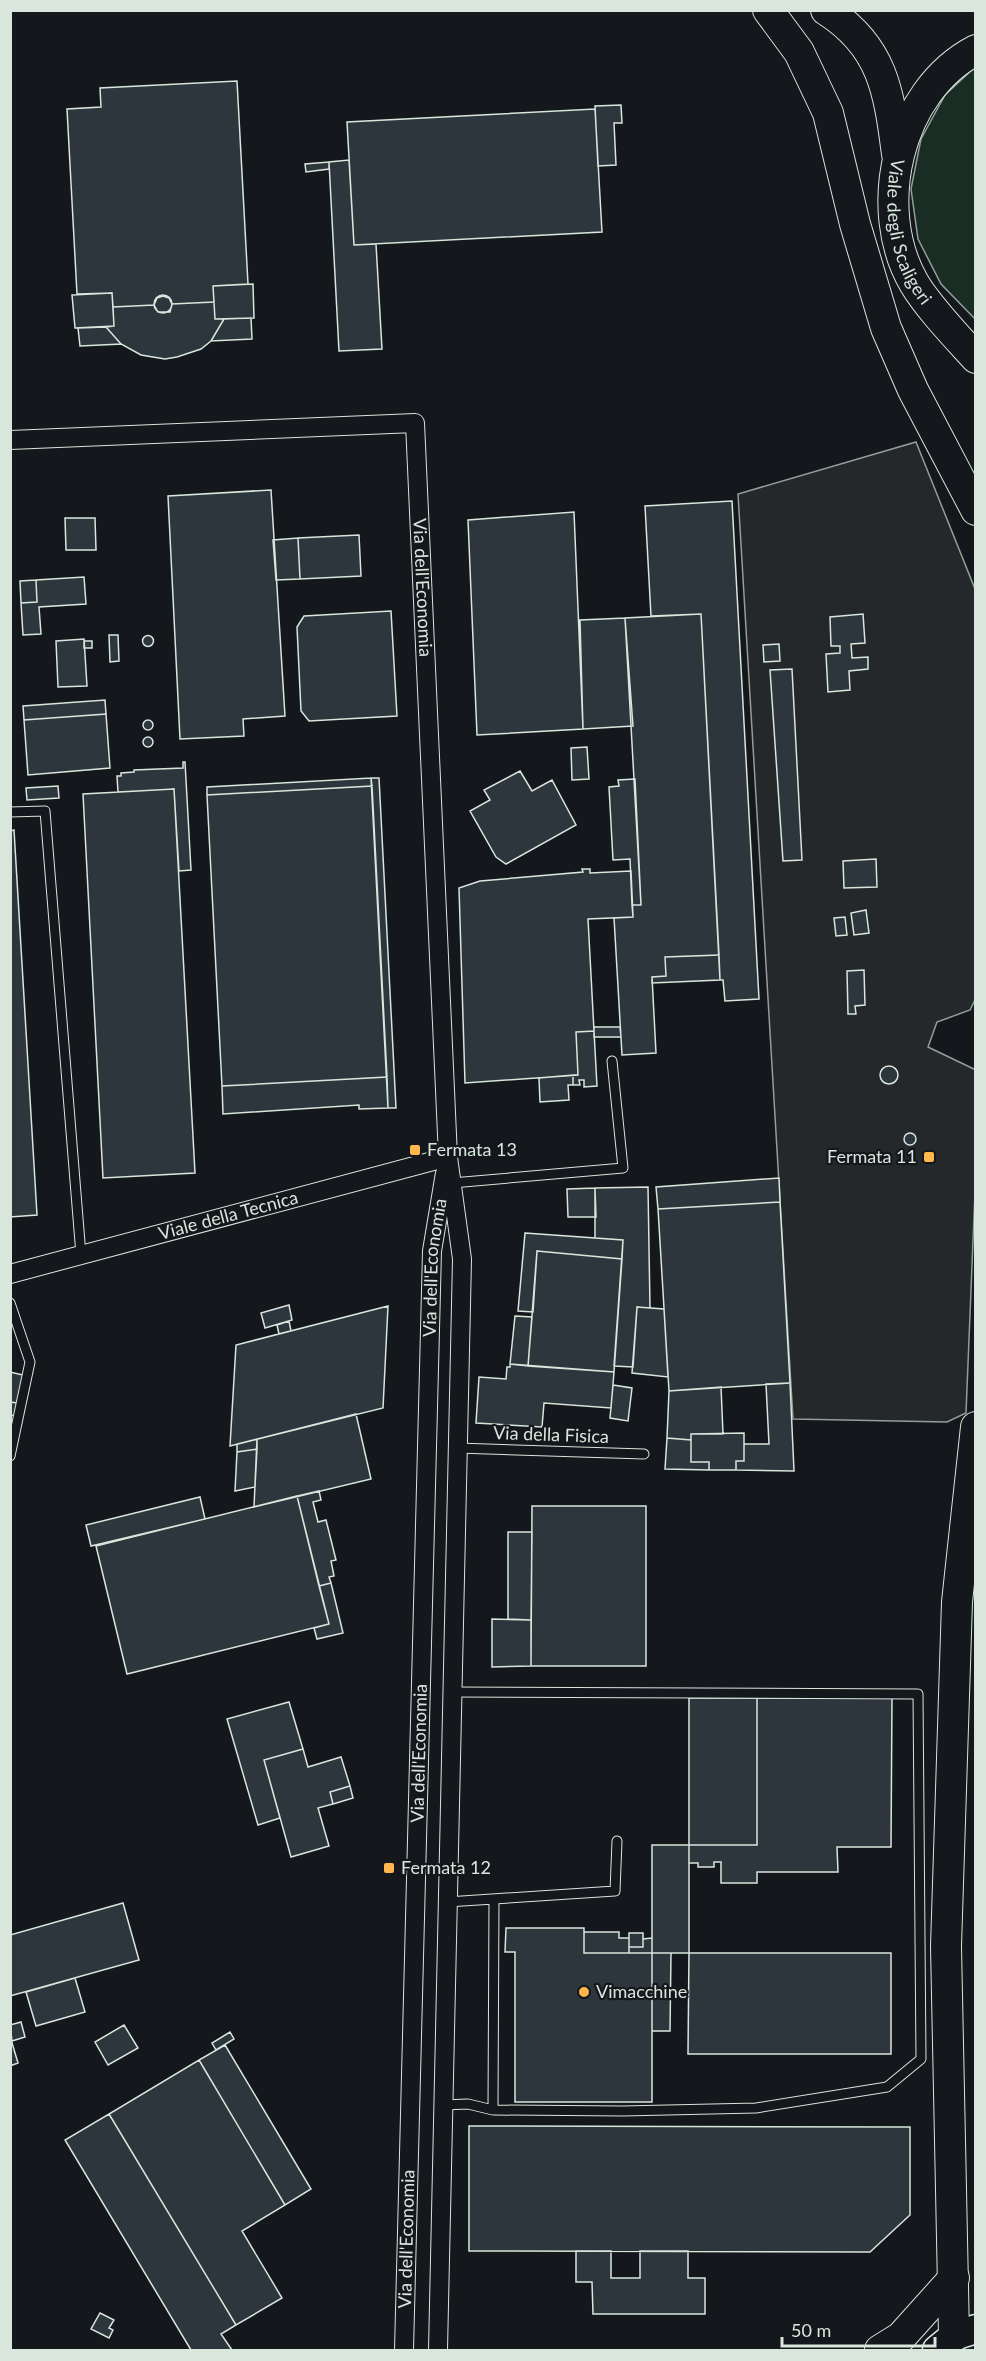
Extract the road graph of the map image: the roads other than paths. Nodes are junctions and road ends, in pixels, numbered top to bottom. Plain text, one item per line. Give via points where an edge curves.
1 (768, 10) edge
2 (826, 10) edge
3 (975, 50) edge
4 (897, 156) junction
5 (949, 328) junction
6 (975, 345) edge
7 (975, 358) edge
8 (10, 440) edge
9 (975, 510) edge
10 (10, 812) edge
11 (612, 1061) dead end
12 (448, 1157) junction
13 (452, 1183) junction
14 (81, 1255) junction
15 (10, 1274) edge
16 (10, 1303) edge
17 (975, 1427) edge
18 (458, 1448) junction
19 (644, 1454) dead end
20 (10, 1456) edge
21 (452, 1692) junction
22 (620, 1693) junction
23 (621, 1705) dead end
24 (617, 1841) dead end
25 (494, 1899) junction
26 (447, 1902) junction
27 (442, 2105) junction
28 (493, 2110) junction
29 (954, 2278) junction
30 (955, 2339) edge
31 (404, 2350) edge
32 (438, 2350) edge
33 (880, 2350) edge

1 - 9 highway via 799,52 828,113 886,328
2 - 4 highway via 847,24 873,55 890,101
3 - 4 highway, Viale degli Scaligeri via 945,73 926,95
4 - 5 highway, Viale degli Scaligeri via 893,181 897,241 914,283
5 - 6 highway, Viale degli Scaligeri
5 - 7 highway, Viale degli Scaligeri
8 - 12 street, Via dell'Economia via 415,423
10 - 14 lane via 45,811
11 - 13 lane via 623,1168
12 - 13 street, Via dell'Economia
12 - 14 street, Viale della Tecnica
12 - 31 street, Via dell'Economia via 432,1251
13 - 18 street, Via dell'Economia via 462,1259
14 - 15 street, Viale della Tecnica
16 - 20 lane via 30,1362
17 - 29 highway via 957,1602 946,1946
18 - 19 lane, Via della Fisica
18 - 21 street, Via dell'Economia
21 - 22 lane
21 - 26 street, Via dell'Economia
22 - 23 lane
22 - 28 lane via 918,1694 921,2059 887,2087 756,2108
24 - 25 lane via 615,1891
25 - 26 lane
25 - 28 lane
26 - 27 street, Via dell'Economia
27 - 28 lane via 468,2104
27 - 32 street, Via dell'Economia
29 - 30 highway
29 - 33 highway via 902,2337

